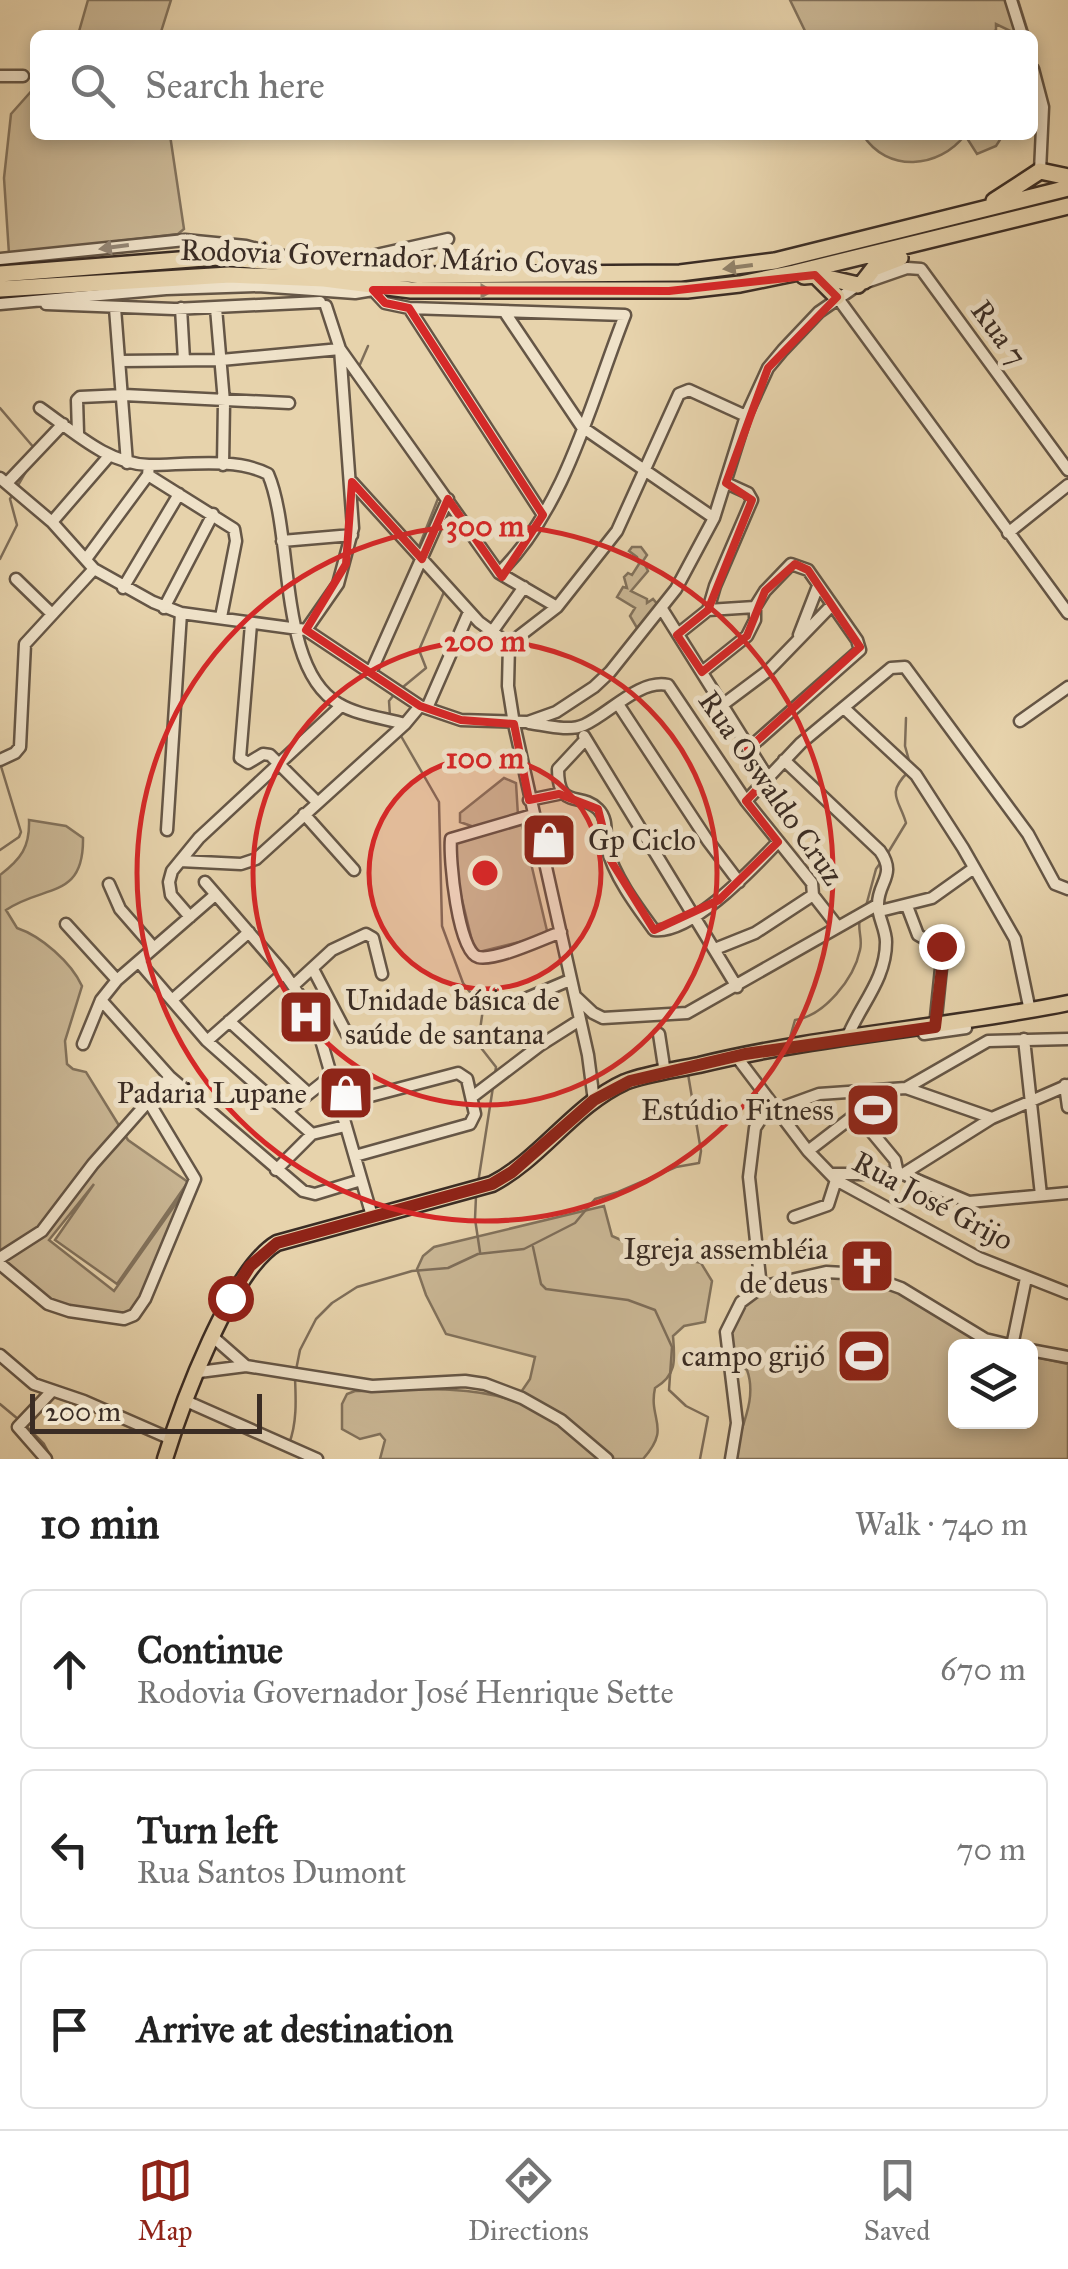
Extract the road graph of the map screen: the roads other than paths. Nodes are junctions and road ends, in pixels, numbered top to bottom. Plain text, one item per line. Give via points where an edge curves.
1 (1011, 0) edge
2 (1020, 30) edge
3 (0, 76) edge
4 (23, 76) dead end
5 (1038, 88) edge
6 (1060, 184) edge
7 (1026, 216) junction
8 (976, 229) junction
9 (448, 239) dead end
10 (852, 242) junction
11 (0, 259) edge
12 (310, 263) junction
13 (330, 265) junction
14 (0, 274) edge
15 (783, 275) junction
16 (815, 275) junction
17 (861, 283) junction
18 (294, 287) junction
19 (0, 289) edge
20 (381, 289) junction
21 (355, 293) junction
22 (838, 297) junction
23 (25, 302) junction
24 (0, 304) edge
25 (323, 304) junction
26 (116, 308) junction
27 (181, 308) junction
28 (216, 308) junction
29 (409, 308) junction
30 (506, 314) junction
31 (340, 349) junction
32 (120, 360) junction
33 (184, 360) junction
34 (221, 360) junction
35 (124, 395) junction
36 (224, 402) junction
37 (289, 403) dead end
38 (40, 408) dead end
39 (746, 416) junction
40 (63, 424) junction
41 (582, 427) junction
42 (78, 433) junction
43 (108, 456) junction
44 (127, 463) junction
45 (223, 465) junction
46 (148, 470) junction
47 (644, 470) junction
48 (1068, 470) edge
49 (4, 480) edge
50 (352, 482) junction
51 (726, 482) junction
52 (1068, 486) edge
53 (179, 494) junction
54 (448, 499) junction
55 (212, 514) junction
56 (543, 515) junction
57 (714, 518) junction
58 (52, 522) junction
59 (1008, 532) junction
60 (352, 535) junction
61 (282, 541) junction
62 (422, 559) junction
63 (90, 564) junction
64 (499, 573) junction
65 (16, 579) dead end
66 (818, 586) junction
67 (524, 587) junction
68 (123, 588) junction
69 (832, 604) junction
70 (164, 608) junction
71 (557, 608) junction
72 (756, 608) junction
73 (662, 609) junction
74 (708, 610) junction
75 (469, 612) junction
76 (1068, 613) edge
77 (52, 614) junction
78 (181, 614) junction
79 (221, 617) junction
80 (251, 624) junction
81 (302, 630) junction
82 (492, 632) junction
83 (678, 634) junction
84 (797, 641) junction
85 (508, 644) junction
86 (372, 672) junction
87 (702, 672) junction
88 (1068, 687) edge
89 (618, 704) junction
90 (340, 706) junction
91 (721, 706) junction
92 (424, 707) junction
93 (844, 708) junction
94 (528, 722) junction
95 (1020, 722) dead end
96 (405, 724) junction
97 (514, 724) junction
98 (580, 728) junction
99 (585, 740) junction
100 (748, 748) junction
101 (0, 760) edge
102 (784, 760) junction
103 (281, 764) junction
104 (768, 778) junction
105 (563, 793) junction
106 (529, 800) junction
107 (746, 800) junction
108 (317, 802) junction
109 (304, 814) junction
110 (533, 815) junction
111 (167, 830) dead end
112 (778, 842) junction
113 (180, 861) junction
114 (974, 868) junction
115 (354, 870) dead end
116 (204, 882) dead end
117 (739, 882) junction
118 (109, 884) dead end
119 (1068, 889) edge
120 (215, 894) junction
121 (813, 895) junction
122 (907, 906) junction
123 (879, 908) junction
124 (693, 916) junction
125 (190, 917) junction
126 (66, 924) dead end
127 (838, 927) junction
128 (250, 932) junction
129 (560, 932) junction
130 (154, 948) junction
131 (715, 949) junction
132 (139, 962) junction
133 (312, 969) junction
134 (284, 972) junction
135 (382, 974) dead end
136 (116, 980) junction
137 (570, 980) junction
138 (294, 986) junction
139 (737, 987) junction
140 (574, 995) junction
141 (101, 1000) junction
142 (172, 1000) junction
143 (1068, 1003) edge
144 (512, 1005) dead end
145 (1030, 1011) junction
146 (580, 1020) junction
147 (229, 1022) junction
148 (966, 1024) junction
149 (929, 1030) junction
150 (658, 1034) dead end
151 (348, 1038) dead end
152 (847, 1038) junction
153 (1024, 1039) junction
154 (1068, 1039) edge
155 (207, 1041) junction
156 (84, 1044) dead end
157 (974, 1046) junction
158 (736, 1056) junction
159 (666, 1072) junction
160 (331, 1076) junction
161 (170, 1077) junction
162 (1066, 1085) edge
163 (906, 1088) junction
164 (886, 1092) junction
165 (308, 1093) junction
166 (472, 1097) junction
167 (148, 1100) junction
168 (594, 1100) junction
169 (1030, 1102) junction
170 (340, 1104) junction
171 (1068, 1107) edge
172 (774, 1108) junction
173 (287, 1111) junction
174 (856, 1113) junction
175 (992, 1118) junction
176 (345, 1126) junction
177 (312, 1134) junction
178 (808, 1150) junction
179 (355, 1156) junction
180 (276, 1170) junction
181 (901, 1174) junction
182 (833, 1177) junction
183 (361, 1180) junction
184 (1068, 1193) edge
185 (1041, 1195) junction
186 (372, 1216) junction
187 (794, 1216) dead end
188 (0, 1261) edge
189 (1026, 1278) junction
190 (762, 1288) junction
191 (1068, 1293) edge
192 (213, 1337) junction
193 (985, 1339) edge
194 (1014, 1339) edge
195 (1038, 1351) edge
196 (0, 1355) edge
197 (1068, 1357) edge
198 (246, 1366) junction
199 (199, 1372) junction
200 (52, 1392) junction
201 (186, 1401) junction
202 (171, 1438) junction
203 (46, 1459) edge
204 (165, 1459) edge
205 (317, 1459) edge
206 (607, 1459) edge
207 (731, 1459) edge

1 - 2 street
3 - 4 street
5 - 6 street
6 - 7 highway, Rodovia Governador Mário Covas
6 - 8 highway via 1057,201
6 - 10 highway, Rodovia Governador Mário Covas
6 - 10 highway via 1030,175 996,200 867,232
7 - 8 highway, Rodovia Governador Mário Covas
7 - 17 highway via 1013,227 883,263
8 - 15 highway, Rodovia Governador Mário Covas
9 - 13 street
10 -> 13 highway, Rodovia Governador Mário Covas via 775,261 680,273 418,275
12 -> 11 street, Rodovia Governador Mário Covas via 246,246 184,240
12 - 13 highway, Rodovia Governador Mário Covas
12 - 14 highway, Rodovia Governador Mário Covas via 178,258
15 - 16 highway
20 -> 15 highway, Rodovia Governador Mário Covas via 687,290
16 - 17 highway
16 - 22 highway
17 - 22 street
17 - 48 street, Rua 7 via 920,269
18 - 21 street
18 - 23 street via 140,290
18 - 25 street
19 - 20 highway, Rodovia Governador Mário Covas via 191,275 324,279
20 - 21 street
20 - 29 street via 385,303
21 - 25 street
22 - 39 street via 768,368
22 - 59 street
23 - 24 street
23 - 26 street
25 - 28 street
25 - 31 street
26 - 27 street
26 - 32 street
27 - 28 street
27 - 33 street
28 - 34 street
29 - 30 street
29 - 56 street
30 - 41 street
30 - 41 street via 625,315
31 - 34 street
31 - 50 street
31 - 54 street
32 - 33 street
32 - 35 street
33 - 34 street
34 - 36 street
35 - 36 street
35 - 42 street via 78,398
35 - 44 street
36 - 37 street
36 - 45 street
38 - 40 street
39 - 47 street via 682,392
39 - 51 street
40 - 42 street
40 - 49 street
41 - 47 street
41 - 56 street
42 - 43 street
43 - 44 street
43 - 58 street
44 - 46 street
45 - 46 street
45 - 61 street via 268,474
46 - 53 street
46 - 63 street
47 - 57 street
47 - 71 street via 617,531
49 - 58 street
50 - 60 street
50 - 62 street
51 - 57 street
51 - 74 street via 752,500
52 - 59 street
53 - 55 street
53 - 68 street
54 - 62 street
54 - 64 street
55 - 70 street
55 - 79 street via 236,534
56 - 64 street
57 - 73 street
58 - 63 street
59 - 76 street
60 - 61 street
60 - 81 street via 338,584
61 - 81 street
62 - 75 street
62 - 86 street
63 - 68 street
63 - 77 street
64 - 67 street
65 - 77 street
66 - 69 street
66 - 72 street via 801,565 786,566
66 - 84 street
67 - 71 street
67 - 82 street
68 - 70 street
69 - 84 street
69 - 100 street via 860,650
70 - 78 street
71 - 85 street
72 - 74 street
72 - 87 street via 747,636
73 - 83 street
73 - 94 street via 594,686
74 - 83 street
75 - 82 street
75 - 92 street
77 - 101 street via 25,644 20,746
78 - 79 street
78 - 111 street
79 - 80 street
80 - 81 street
80 - 103 street via 240,758 250,762 266,753
81 - 86 street
81 - 90 street via 310,672
82 - 85 street
83 - 87 street
84 - 91 street
85 - 97 street
86 - 92 street
87 - 91 street
88 - 95 street
89 - 98 street
89 - 107 street, Rua Oswaldo Cruz via 660,683 672,688
89 - 117 street
90 - 96 street
90 - 103 street
91 - 100 street
92 - 96 street
92 - 97 street via 461,720
93 - 102 street
93 - 114 street via 916,775
93 - 119 street via 890,668 910,670 1028,834 1055,884
94 - 97 street
94 - 98 street
96 - 108 street
97 - 106 street
98 - 99 street
99 - 105 street via 558,769
99 - 124 street
100 - 104 street
102 - 104 street
102 - 123 street via 884,856 888,870
103 - 108 street
103 - 113 street
104 - 107 street
105 - 106 street
105 - 124 street via 598,809 611,861 654,930
106 - 110 street
107 - 112 street, Rua Oswaldo Cruz
108 - 109 street
109 - 113 street via 250,862
109 - 115 street
110 - 129 street
110 - 129 street via 450,838 461,931 480,957
112 - 117 street
112 - 121 street, Rua Oswaldo Cruz via 812,883
113 - 125 street via 169,890
114 - 122 street via 932,898
114 - 145 street via 1015,939
116 - 120 street
117 - 124 street
118 - 130 street via 120,909
120 - 125 street
120 - 128 street
121 - 127 street, Rua Oswaldo Cruz
121 - 131 street via 755,933
122 - 123 street
122 - 149 street via 918,935 943,949
123 - 127 street
123 - 152 street via 883,966
124 - 131 street
125 - 130 street
126 - 136 street
127 - 139 street
128 - 134 street
128 - 142 street
129 - 137 street
130 - 132 street
131 - 139 street
132 - 136 street
132 - 142 street
133 - 135 street via 332,950 368,934
133 - 138 street
133 - 151 street
134 - 138 street
134 - 147 street
136 - 141 street
137 - 140 street
137 - 144 street
138 - 160 street
139 - 140 street via 675,1016 603,1018
140 - 146 street
141 - 156 street
141 - 161 street
142 - 155 street
143 - 145 main road
145 - 148 main road
146 - 166 street
146 - 168 street
147 - 155 street
147 - 165 street
148 - 149 main road
148 - 157 street
149 - 152 main road
150 - 159 street
152 - 158 main road
153 - 154 street
153 - 157 street
153 - 169 street
155 - 173 street
157 - 163 street
158 - 159 main road
158 - 172 street, Rua José Grijo
159 - 168 main road
160 - 165 street
160 - 170 street
161 - 167 street
161 - 180 street
162 - 169 street
162 - 171 street
163 - 164 street
163 - 175 street
164 - 172 street via 819,1094
164 - 174 street
165 - 173 street
166 - 170 street via 464,1074
166 - 179 street via 473,1122
167 - 188 street via 42,1232
167 - 188 street via 195,1179 134,1315 59,1308
168 - 186 main road via 499,1180
169 - 175 street
169 - 185 street
170 - 176 street
172 - 178 street, Rua José Grijo
172 - 190 street via 759,1120 750,1162
173 - 177 street
174 - 178 street
174 - 181 street
175 - 181 street
176 - 177 street
176 - 179 street
177 - 180 street
178 - 182 street, Rua José Grijo
179 - 183 street
180 - 183 street via 314,1194
181 - 182 street
181 - 185 street via 962,1201
182 - 187 street via 828,1205
182 - 189 street, Rua José Grijo
183 - 186 street
184 - 185 street
186 - 192 main road via 268,1249 250,1266
189 - 191 street, Rua José Grijo
189 - 194 street
190 - 193 street via 826,1272 862,1274 902,1288
190 - 207 street via 741,1302 726,1332 738,1423
192 - 198 street
192 - 199 main road
195 - 197 street
196 - 200 street
198 - 199 street
198 - 206 street via 372,1386 485,1384 561,1420
199 - 201 main road
200 - 202 street
200 - 203 street via 18,1428
201 - 202 main road
201 - 205 street
202 - 204 main road

